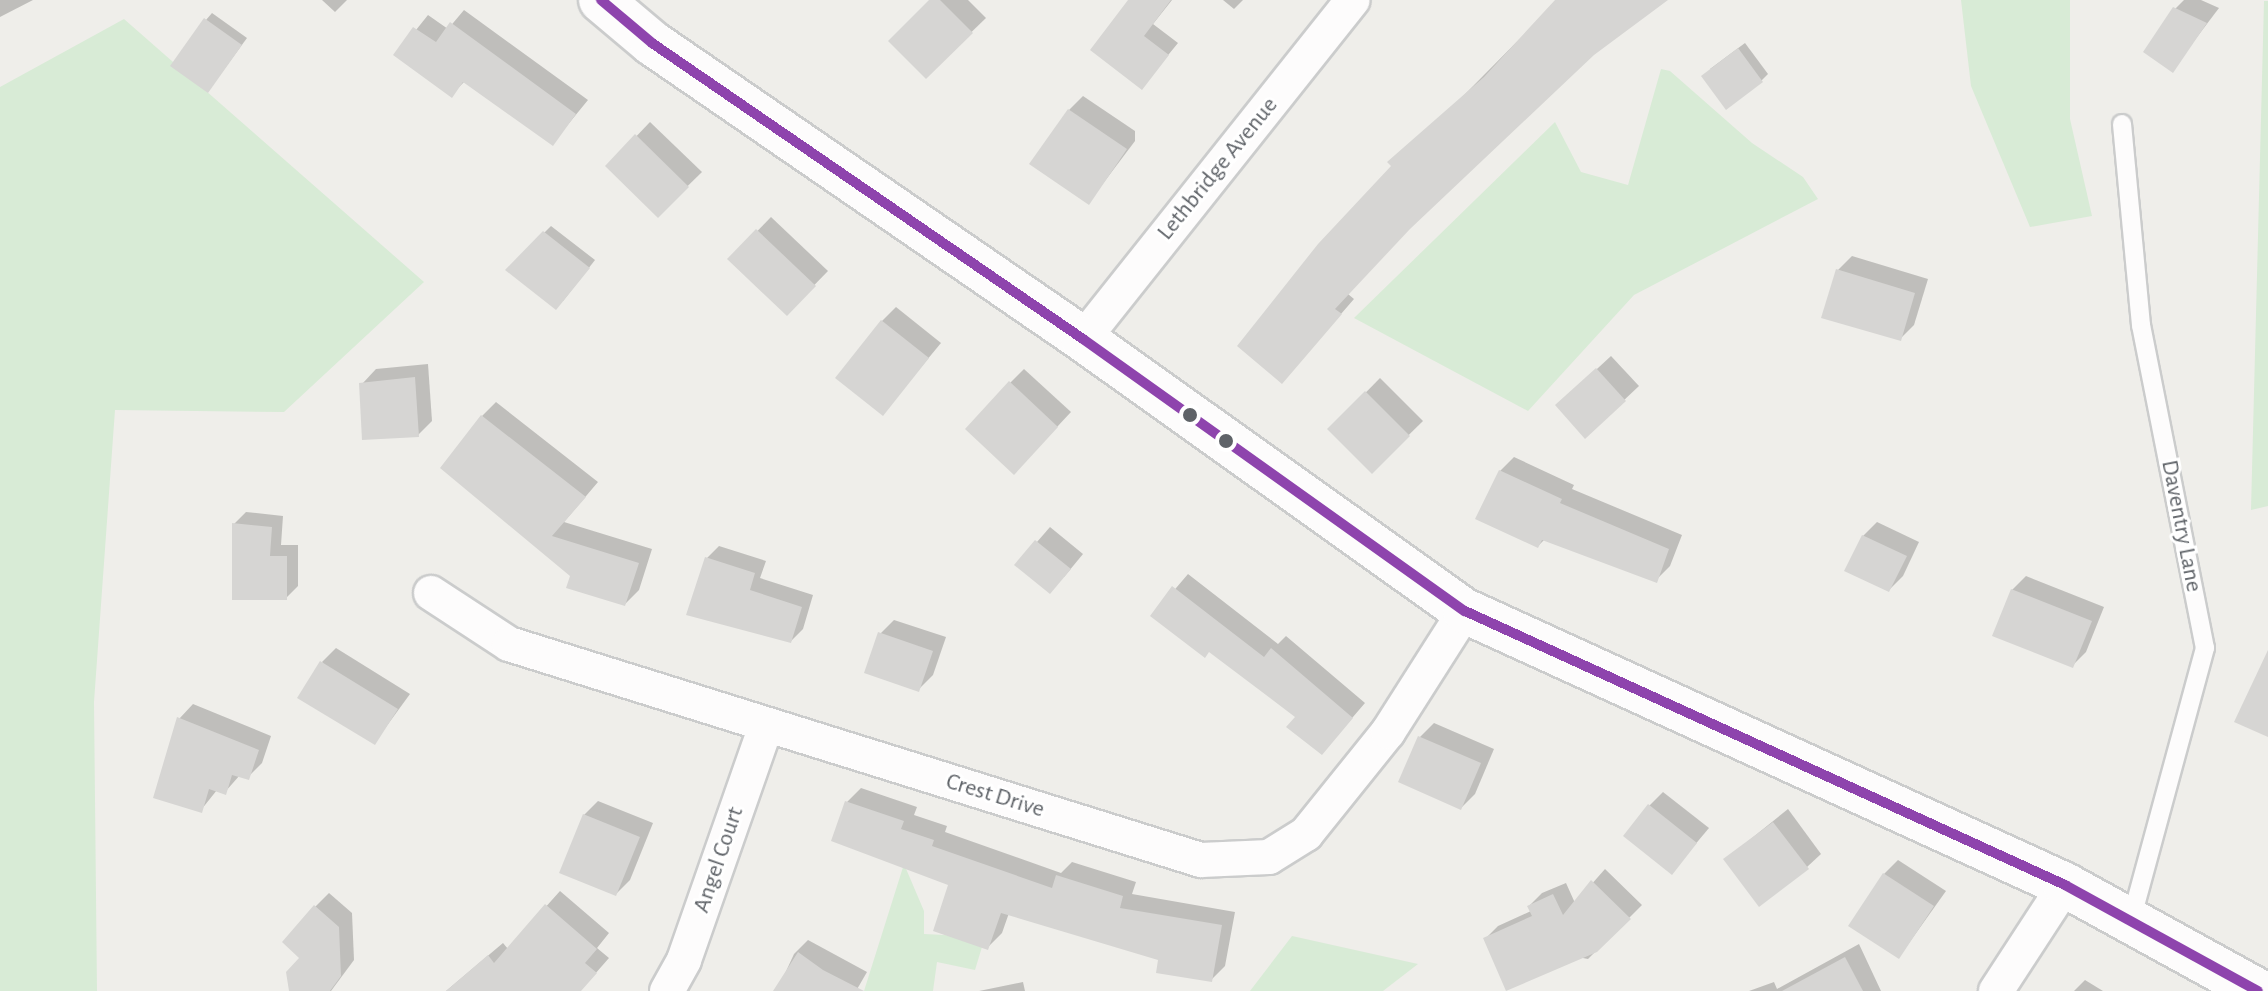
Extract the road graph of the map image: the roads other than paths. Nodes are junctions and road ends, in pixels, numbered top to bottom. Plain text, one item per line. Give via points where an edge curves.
1 (601, 0) edge
2 (1353, 0) edge
3 (2122, 124) dead end
4 (1083, 339) junction
5 (431, 593) dead end
6 (1465, 611) junction
7 (766, 726) junction
8 (2065, 885) junction
9 (2131, 920) junction
10 (667, 991) edge
11 (1996, 991) edge
12 (2258, 991) edge

1 - 4 main road via 652,43
2 - 4 street, Lethbridge Avenue
3 - 9 lane, Daventry Lane via 2141,325 2205,648
4 - 6 main road
5 - 7 street, Crest Drive via 509,644
6 - 7 street, Crest Drive via 1388,732 1306,834 1269,857 1201,860
6 - 8 main road
7 - 10 street, Angel Court via 684,960
8 - 9 main road
8 - 11 street
9 - 12 main road

